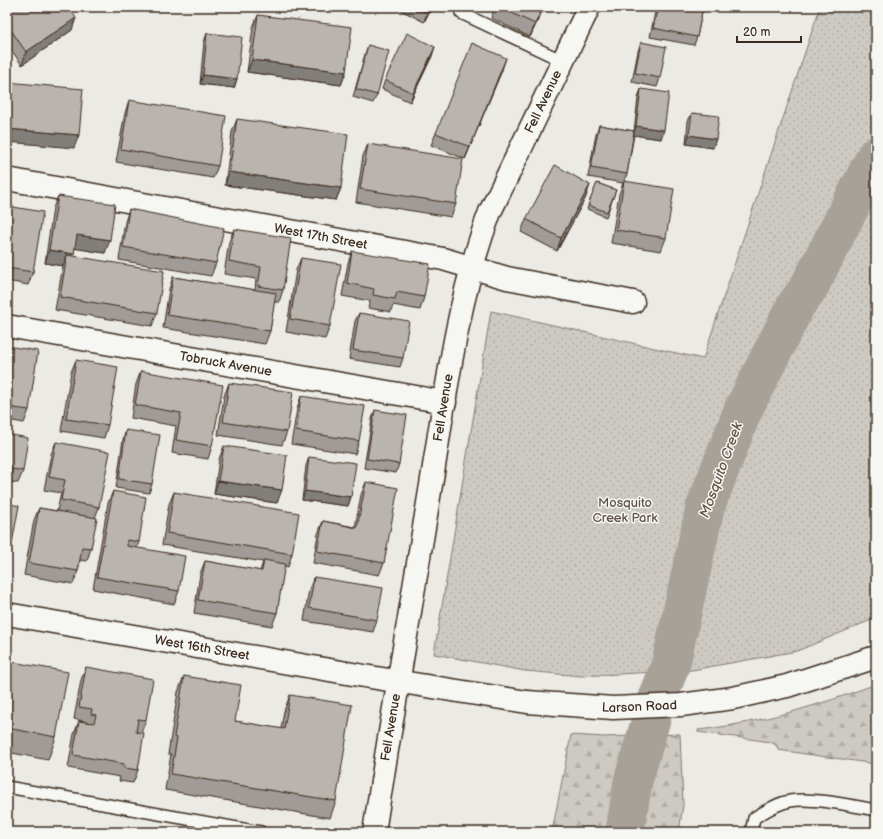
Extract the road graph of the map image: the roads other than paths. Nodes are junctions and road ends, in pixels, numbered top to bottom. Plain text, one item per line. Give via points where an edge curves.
1 (589, 7) edge
2 (461, 13) dead end
3 (563, 61) junction
4 (7, 179) edge
5 (472, 267) junction
6 (633, 302) dead end
7 (7, 326) edge
8 (445, 402) junction
9 (7, 614) edge
10 (876, 657) edge
11 (398, 682) junction
12 (7, 788) edge
13 (876, 810) edge
14 (261, 832) edge
15 (374, 832) edge
16 (751, 832) edge

1 - 3 street, Fell Avenue
2 - 3 lane
3 - 5 street, Fell Avenue via 490,212
4 - 5 street, West 17th Street via 435,257
5 - 6 street, West 17th Street via 507,278
5 - 8 street, Fell Avenue via 462,304
7 - 8 street, Tobruck Avenue
8 - 11 street, Fell Avenue
9 - 11 street, West 16th Street
10 - 11 street, Larson Road via 787,686 733,698 682,705 613,708 527,702
11 - 15 street, Fell Avenue
12 - 14 lane
13 - 16 lane via 821,801 790,801 754,818

